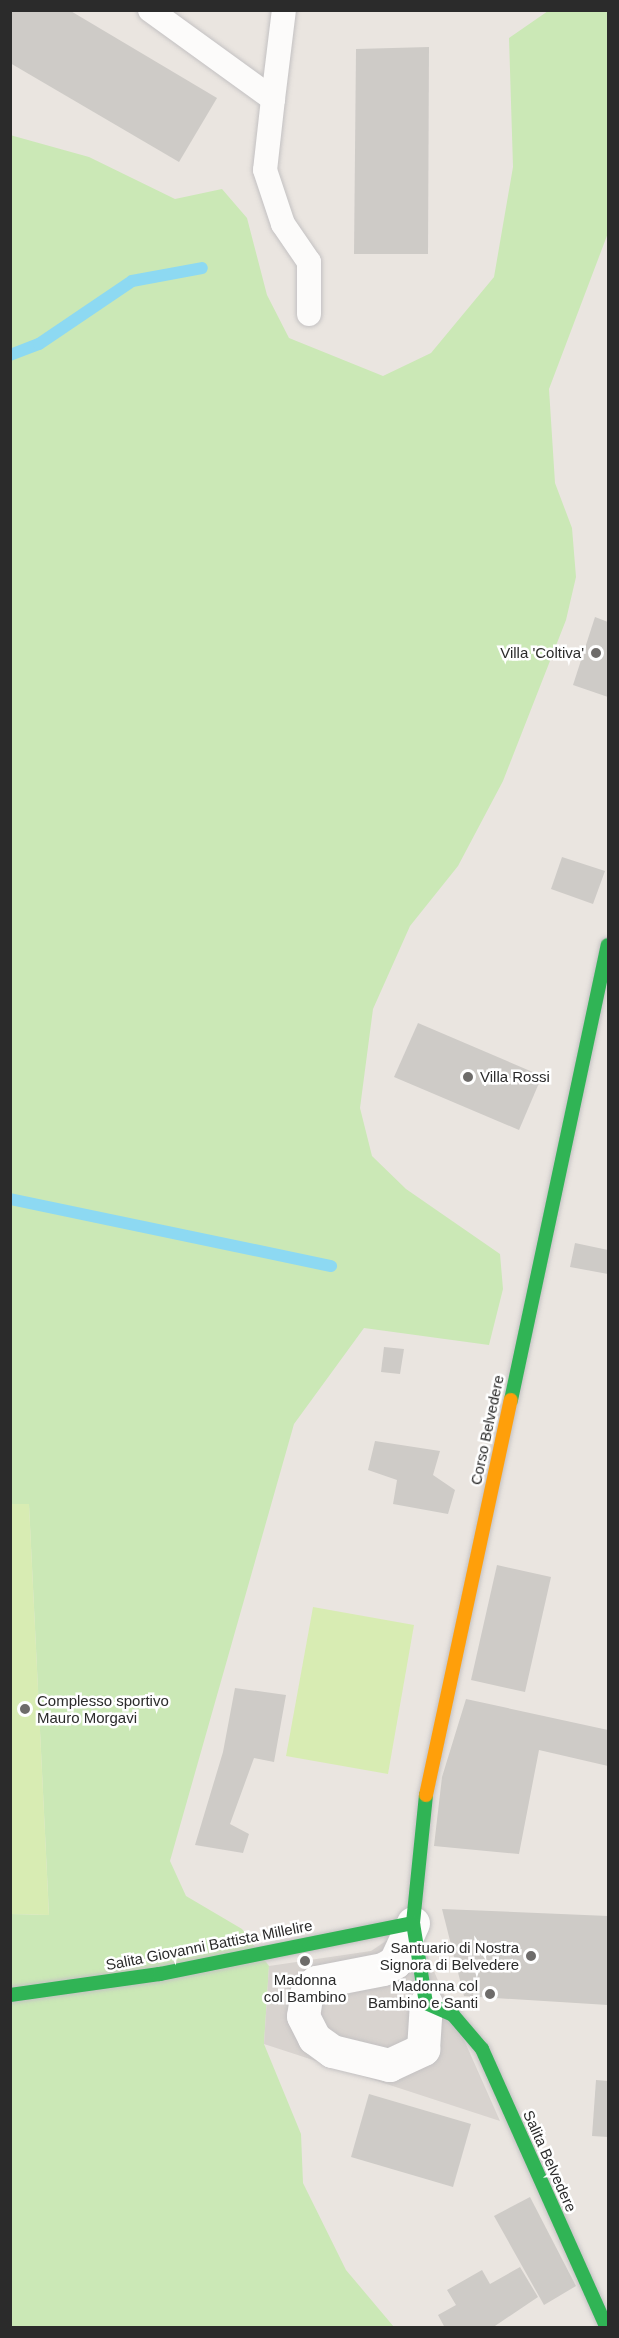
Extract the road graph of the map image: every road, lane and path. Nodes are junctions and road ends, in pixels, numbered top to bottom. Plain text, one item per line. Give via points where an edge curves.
1 (150, 10) edge
2 (284, 10) edge
3 (273, 99) junction
4 (309, 315) dead end
5 (609, 945) edge
6 (413, 1923) junction
7 (10, 1995) edge
8 (439, 2009) junction
9 (607, 2328) edge

1 - 3 lane
2 - 3 lane
3 - 4 lane via 265,170 284,224 309,262
5 - 6 street, Corso Belvedere via 419,1829
6 - 7 street, Salita Giovanni Battista Millelire via 160,1974
6 - 8 street, Corso Belvedere
6 - 8 street via 395,1962 316,1982 307,1991 303,2016 314,2038 332,2051 389,2065 423,2049
8 - 9 street, Salita Belvedere via 482,2049

